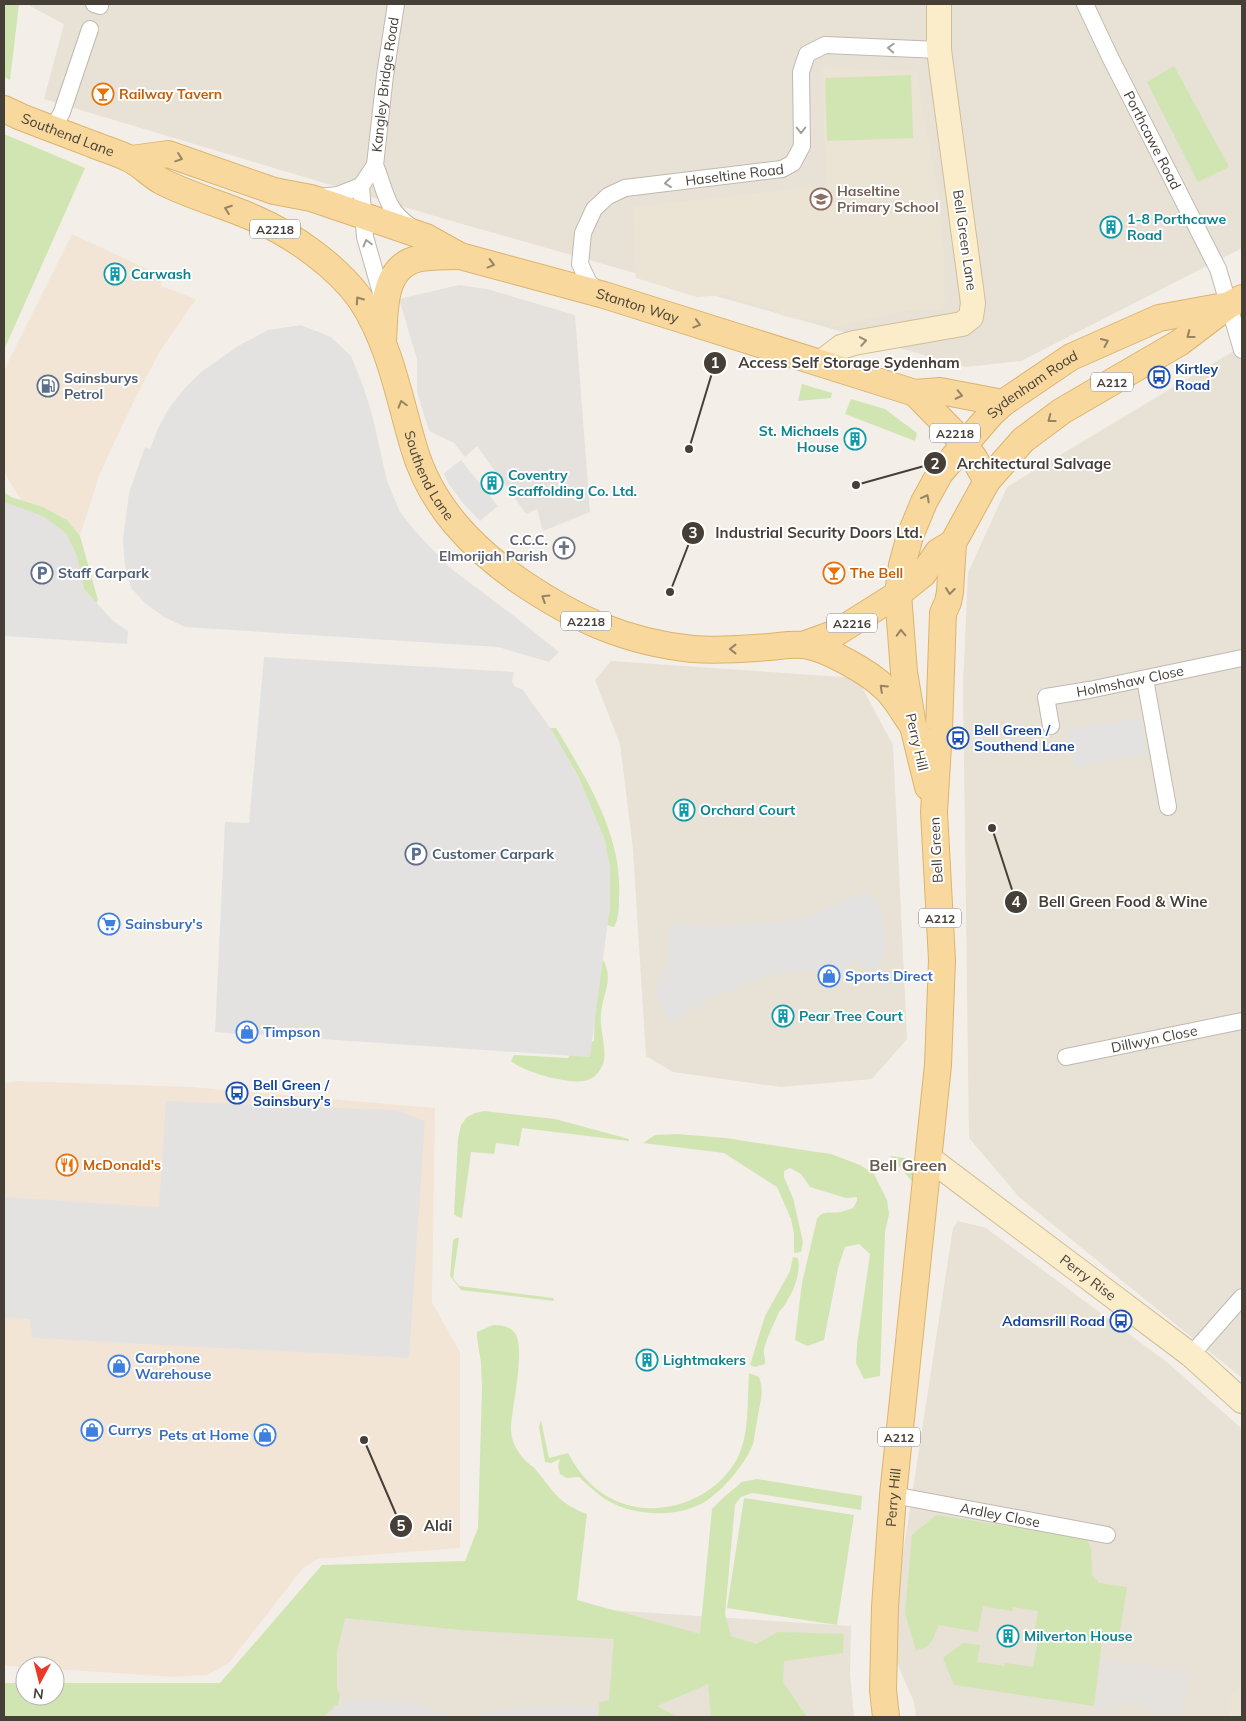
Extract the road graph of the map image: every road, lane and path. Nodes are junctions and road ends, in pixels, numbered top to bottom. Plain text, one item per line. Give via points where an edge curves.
1 (396, 4) edge
2 (939, 4) edge
3 (1085, 4) edge
4 (90, 28) dead end
5 (939, 50) junction
6 (4, 109) edge
7 (53, 129) junction
8 (132, 159) junction
9 (376, 165) junction
10 (361, 186) junction
11 (311, 198) junction
12 (364, 216) junction
13 (426, 237) junction
14 (460, 256) junction
15 (604, 295) junction
16 (1236, 302) edge
17 (383, 342) junction
18 (1242, 350) edge
19 (820, 363) junction
20 (915, 393) junction
21 (1003, 403) junction
22 (964, 445) junction
23 (994, 472) junction
24 (952, 543) junction
25 (898, 594) junction
26 (803, 645) junction
27 (1242, 658) edge
28 (904, 672) joint
29 (1146, 679) junction
30 (913, 726) junction
31 (1051, 726) dead end
32 (1168, 807) dead end
33 (934, 812) junction
34 (1242, 1021) edge
35 (1066, 1057) dead end
36 (929, 1158) junction
37 (1242, 1297) edge
38 (1192, 1355) junction
39 (1242, 1401) edge
40 (893, 1496) junction
41 (1106, 1535) dead end
42 (886, 1717) edge

1 - 9 street, Kangley Bridge Road
2 - 5 street, Bell Green Lane
3 - 16 street, Porthcawe Road
4 - 7 street via 62,112
5 -> 15 street, Haseltine Road via 825,45 807,54 801,72 802,146 793,163 782,169 625,188 608,196 594,209 583,233 580,264 589,283
19 -> 5 street, Bell Green Lane via 841,347 854,343 962,324 970,317 973,303
6 - 7 main road, Southend Lane / A2218
7 - 8 main road, Southend Lane / A2218
8 -> 11 main road, Southend Lane / A2218 via 168,154 274,191
17 -> 8 main road, Southend Lane / A2218 via 361,301 323,260 257,219 162,181
9 - 10 street, Kangley Bridge Road
9 - 13 street, Kangley Bridge Road via 389,205 400,219
10 - 11 street via 338,195
10 - 12 street, Southend Lane
11 - 12 main road, Southend Lane / A2218
12 - 13 main road, Stanton Way / A2218
17 -> 12 street, Southend Lane via 381,293 365,237
13 - 14 main road, Stanton Way / A2218
14 -> 15 main road, Stanton Way / A2218
14 - 17 main road, Southend Lane / A2218 via 418,258 401,267 388,288
15 -> 19 main road, Stanton Way / A2218
16 - 18 street
21 -> 16 main road, Sydenham Road / A212 via 1071,357 1159,318
16 -> 23 main road, A212 via 1179,343 1062,411 1023,440
26 -> 17 main road, Southend Lane / A2218 via 694,649 649,642 608,631 574,615 512,576 462,532 432,492 414,450
19 - 20 main road, Stanton Way / A2218
20 -> 21 main road, Stanton Way / A2218 via 940,391
20 - 22 main road, Stanton Way / A2218
21 - 22 main road, Sydenham Road / A212
22 - 23 main road, Stanton Way / A2218 via 974,458
25 -> 22 main road, Sydenham Road / A212 via 910,536 924,502 940,473
23 - 24 main road, A212
24 - 25 main road, Southend Lane / A2216 via 938,552 923,574
24 -> 33 main road, Bell Green / A212 via 950,592 943,613
25 - 26 main road, Southend Lane / A2216 via 836,633
28 -> 25 main road, Sydenham Road / A212
30 -> 26 main road, Southend Lane / A2218 via 885,688 830,653
27 - 29 street, Holmshaw Close
28 - 30 main road, Perry Hill / A212
29 - 31 street, Holmshaw Close via 1046,697
29 - 32 street
30 - 33 main road, Perry Hill / A212
33 - 36 main road, Bell Green / A212 via 942,960 938,1065
34 - 35 street, Dillwyn Close
36 - 38 street, Perry Rise
36 - 40 main road, Perry Hill / A212
37 - 38 street
38 - 39 street, Perry Rise
40 - 41 street, Ardley Close
40 - 42 main road, Perry Hill / A212 via 885,1607 883,1690

